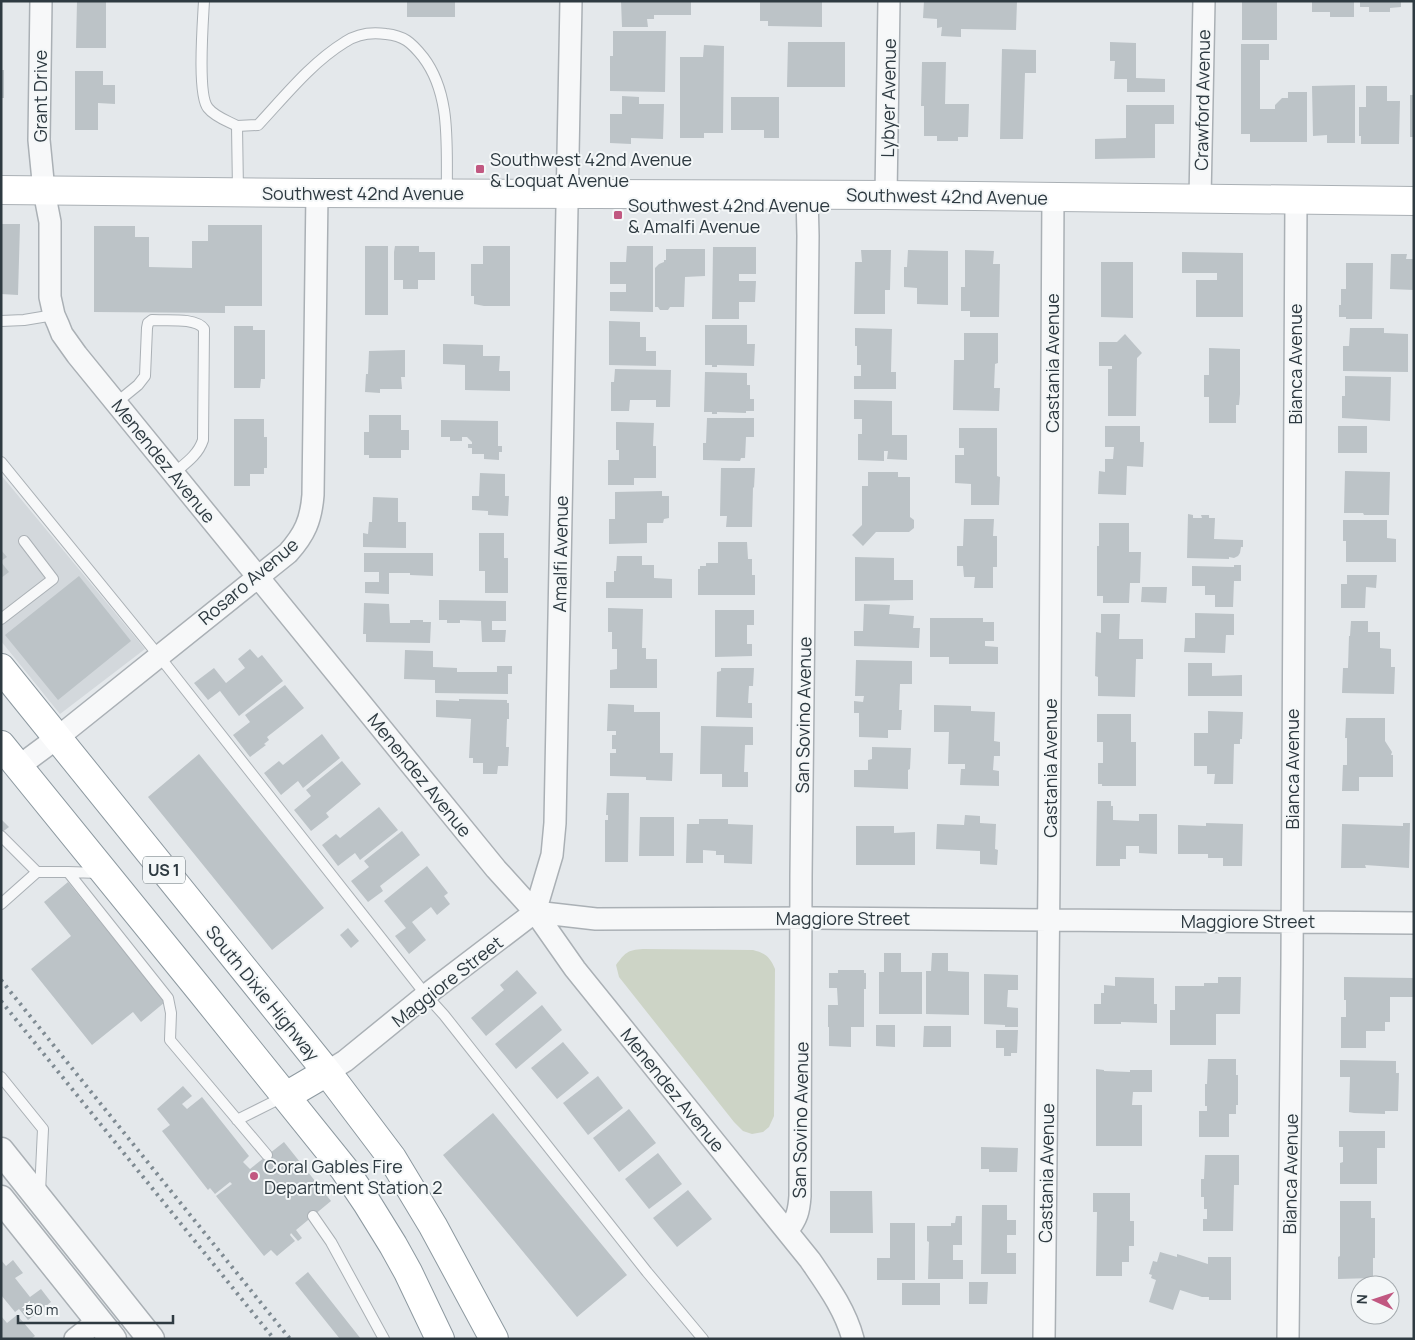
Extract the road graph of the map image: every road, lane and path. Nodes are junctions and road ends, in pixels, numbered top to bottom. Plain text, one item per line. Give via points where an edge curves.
1 (41, 1) edge
2 (204, 1) edge
3 (571, 1) edge
4 (889, 1) edge
5 (1204, 1) edge
6 (238, 126) junction
7 (1, 190) edge
8 (44, 190) junction
9 (238, 192) junction
10 (317, 193) junction
11 (447, 194) junction
12 (568, 194) junction
13 (807, 194) junction
14 (886, 195) junction
15 (1053, 197) junction
16 (1200, 198) junction
17 (1296, 200) junction
18 (1414, 201) edge
19 (54, 315) junction
20 (1, 321) edge
21 (116, 403) junction
22 (1, 462) edge
23 (174, 473) junction
24 (24, 541) dead end
25 (258, 576) junction
26 (1, 619) edge
27 (159, 656) junction
28 (1, 668) edge
29 (57, 738) junction
30 (1, 746) edge
31 (18, 766) junction
32 (1, 836) edge
33 (37, 872) junction
34 (68, 872) junction
35 (105, 872) junction
36 (1, 904) edge
37 (536, 912) junction
38 (801, 918) junction
39 (1048, 919) junction
40 (1292, 921) junction
41 (1414, 922) edge
42 (426, 995) junction
43 (327, 1072) junction
44 (1, 1077) edge
45 (286, 1096) junction
46 (237, 1120) junction
47 (1, 1151) edge
48 (267, 1155) dead end
49 (40, 1198) junction
50 (1, 1199) edge
51 (313, 1216) dead end
52 (787, 1231) junction
53 (106, 1330) edge
54 (75, 1339) edge
55 (151, 1339) edge
56 (384, 1339) edge
57 (440, 1339) edge
58 (494, 1339) edge
59 (703, 1339) edge
60 (853, 1339) edge
61 (1044, 1339) edge
62 (1288, 1339) edge

1 - 8 street, Grant Drive via 39,140
2 - 6 lane via 204,100 215,115
3 - 12 street, Amalfi Avenue
4 - 14 street, Lybyer Avenue
5 - 16 street, Crawford Avenue
6 - 9 lane
6 - 11 lane via 258,125 309,69 346,41 380,33 404,38 426,61 442,101 446,124
7 - 8 main road, Southwest 42nd Avenue
8 - 9 main road, Southwest 42nd Avenue
8 - 19 street, Menendez Avenue via 50,222 50,286
9 - 10 main road, Southwest 42nd Avenue
10 - 11 main road, Southwest 42nd Avenue
10 - 25 street, Rosaro Avenue via 312,509 299,541
11 - 12 main road, Southwest 42nd Avenue
12 - 13 main road, Southwest 42nd Avenue
12 - 37 street, Amalfi Avenue via 554,824 552,855
13 - 14 main road, Southwest 42nd Avenue
13 - 38 street, San Sovino Avenue
14 - 15 main road, Southwest 42nd Avenue
15 - 16 main road, Southwest 42nd Avenue
15 - 39 street, Castania Avenue
16 - 17 main road, Southwest 42nd Avenue
17 - 18 main road, Southwest 42nd Avenue
17 - 40 street, Bianca Avenue
19 - 20 lane
19 - 21 street, Menendez Avenue via 62,334
21 - 23 street, Menendez Avenue
21 - 23 lane via 144,376 148,323 152,320 201,324 204,329 203,440 195,456
22 - 27 lane
23 - 25 street, Menendez Avenue
24 - 26 lane via 53,579
25 - 27 street, Rosaro Avenue
25 - 37 street, Menendez Avenue via 496,869
27 - 29 street, Rosaro Avenue
27 - 42 lane
28 - 29 main road, South Dixie Highway / US 1
29 - 31 street, Rosaro Avenue
29 - 43 main road, South Dixie Highway / US 1
30 - 31 main road, US 1
31 - 35 main road, US 1
32 - 33 lane
33 - 34 lane
33 - 36 lane
34 - 35 lane
34 - 46 lane via 168,998 170,1040
35 - 45 main road, US 1
37 - 38 street, Maggiore Street via 596,919
37 - 42 street, Maggiore Street
37 - 52 street, Menendez Avenue via 575,969
38 - 39 street, Maggiore Street
38 - 52 street, San Sovino Avenue via 800,1196 796,1220
39 - 40 street, Maggiore Street
39 - 61 street, Castania Avenue
40 - 41 street, Maggiore Street
40 - 62 street, Bianca Avenue
42 - 43 street, Maggiore Street
42 - 59 lane
43 - 45 main road
43 - 58 main road, South Dixie Highway / US 1 via 392,1158
44 - 49 lane via 43,1129
45 - 46 lane
45 - 57 main road, US 1 via 368,1203 408,1272
46 - 48 lane
47 - 49 street
49 - 55 street
50 - 53 street
51 - 56 lane via 331,1242
52 - 60 street, Menendez Avenue via 836,1298
53 - 54 street

